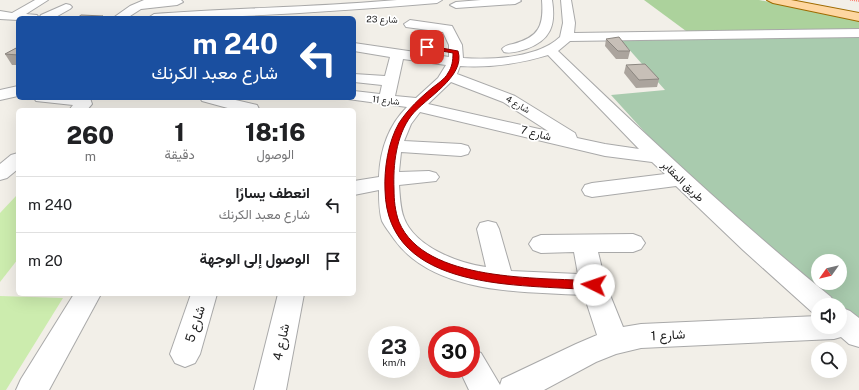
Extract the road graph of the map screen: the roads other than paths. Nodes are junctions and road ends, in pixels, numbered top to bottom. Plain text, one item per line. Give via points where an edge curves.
1 (153, 0) edge
2 (436, 0) edge
3 (515, 0) edge
4 (773, 0) edge
5 (799, 0) edge
6 (41, 1) edge
7 (188, 1) edge
8 (406, 1) edge
9 (64, 4) edge
10 (456, 5) dead end
11 (548, 5) edge
12 (141, 6) junction
13 (567, 6) edge
14 (859, 12) edge
15 (326, 13) edge
16 (525, 13) dead end
17 (0, 15) edge
18 (25, 16) edge
19 (48, 16) edge
20 (123, 16) edge
21 (181, 16) edge
22 (16, 17) edge
23 (859, 17) edge
24 (356, 18) dead end
25 (369, 18) dead end
26 (397, 18) dead end
27 (16, 22) edge
28 (410, 24) junction
29 (6, 27) dead end
30 (859, 33) edge
31 (356, 36) edge
32 (405, 36) dead end
33 (566, 37) junction
34 (356, 47) edge
35 (550, 50) junction
36 (398, 54) junction
37 (454, 63) junction
38 (356, 78) edge
39 (391, 81) junction
40 (16, 91) edge
41 (0, 95) edge
42 (356, 96) edge
43 (70, 100) edge
44 (220, 100) edge
45 (386, 100) junction
46 (417, 105) junction
47 (255, 106) edge
48 (79, 108) edge
49 (580, 144) junction
50 (394, 146) junction
51 (461, 150) dead end
52 (658, 157) junction
53 (16, 161) edge
54 (0, 174) edge
55 (428, 177) dead end
56 (680, 179) junction
57 (389, 181) junction
58 (356, 188) edge
59 (592, 190) dead end
60 (488, 229) dead end
61 (584, 243) junction
62 (633, 243) dead end
63 (541, 244) dead end
64 (501, 279) junction
65 (594, 285) junction
66 (87, 296) edge
67 (203, 296) edge
68 (291, 296) edge
69 (814, 298) edge
70 (811, 328) edge
71 (614, 342) junction
72 (185, 354) dead end
73 (479, 378) edge
74 (32, 390) edge
75 (270, 390) edge
76 (486, 390) edge
77 (513, 390) edge

1 - 12 street
2 - 8 street
3 - 10 street
3 - 16 street
4 - 23 main road
5 - 14 main road
6 - 9 street
6 - 18 street
7 - 12 street
8 - 15 street
9 - 19 street
11 - 13 street
11 - 37 street via 550,18 547,26 534,41
12 - 20 street
13 - 33 street via 569,28
15 - 21 street via 235,12
17 - 22 street
24 - 25 street, شارع 23
26 - 28 street, شارع 23
27 - 29 street
28 - 32 street, شارع 23
28 - 37 street via 435,24 448,29
30 - 33 street
31 - 37 street
33 - 35 street
34 - 36 street
35 - 37 street via 502,62
35 - 52 street, طريق المقابر
36 - 37 street
36 - 39 street
37 - 46 street
37 - 49 street, شارع 4
38 - 39 street
39 - 45 street
40 - 41 street
42 - 45 street, شارع 11
43 - 48 street via 84,101
44 - 47 street
45 - 46 street, شارع 11
46 - 49 street, شارع 7
46 - 50 street via 402,124
49 - 52 street, شارع 7
50 - 51 street
50 - 57 street
52 - 56 street, طريق المقابر
53 - 54 street
55 - 57 street
56 - 59 street
56 - 69 street, طريق المقابر via 771,263
57 - 58 street
57 - 64 street via 394,223 406,241 425,257 450,269 479,277
60 - 64 street
61 - 62 street
61 - 63 street
61 - 65 street
64 - 65 street
65 - 71 street
66 - 74 street
67 - 72 street, شارع 5
68 - 75 street, شارع 4
70 - 71 street, شارع 1 via 641,336
71 - 77 street, شارع 1 via 586,353
73 - 76 street

